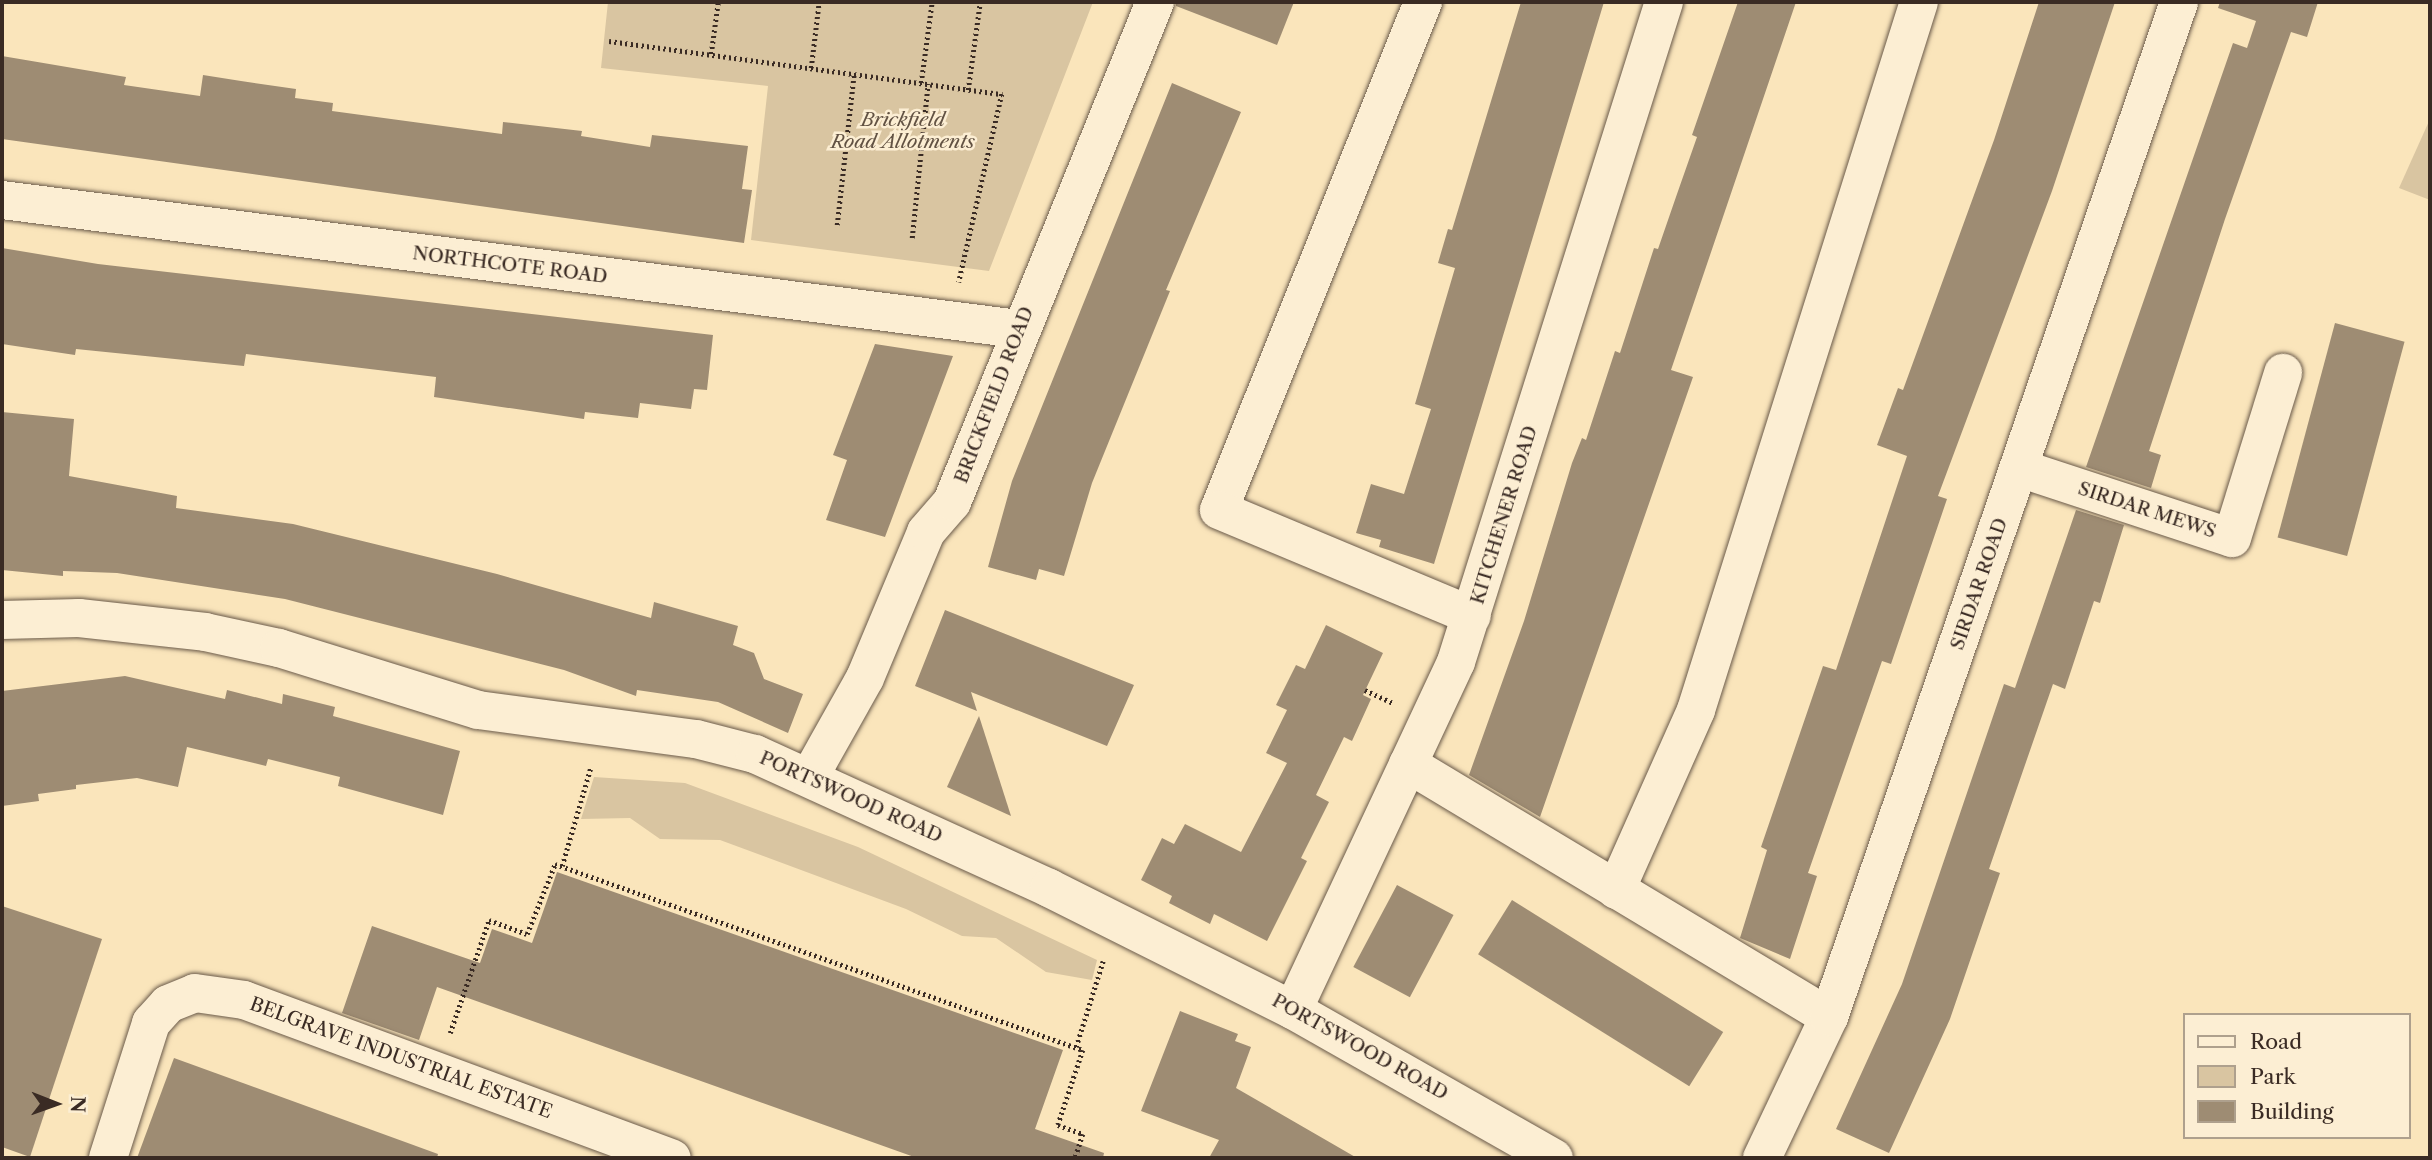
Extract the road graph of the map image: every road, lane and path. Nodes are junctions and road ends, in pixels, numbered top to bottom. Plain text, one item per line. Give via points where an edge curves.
1 (718, 2) edge
2 (819, 2) edge
3 (932, 2) edge
4 (980, 2) edge
5 (1155, 2) edge
6 (1423, 2) edge
7 (1664, 2) edge
8 (1919, 2) edge
9 (2179, 2) edge
10 (609, 41) dead end
11 (710, 54) junction
12 (811, 68) junction
13 (854, 74) junction
14 (921, 83) junction
15 (928, 84) junction
16 (968, 90) junction
17 (2, 200) edge
18 (837, 225) dead end
19 (912, 238) dead end
20 (950, 320) junction
21 (1019, 329) junction
22 (2283, 373) dead end
23 (2019, 468) junction
24 (1472, 616) junction
25 (2, 620) edge
26 (1408, 764) junction
27 (591, 771) dead end
28 (810, 776) junction
29 (562, 866) junction
30 (1616, 890) junction
31 (1101, 966) dead end
32 (1293, 1010) junction
33 (1829, 1017) junction
34 (1076, 1046) junction
35 (436, 1071) junction
36 (108, 1158) edge
37 (672, 1158) edge
38 (1075, 1158) edge
39 (1554, 1158) edge
40 (1762, 1158) edge

1 - 11 path
2 - 12 path
3 - 14 path
4 - 16 path
5 - 21 street, BRICKFIELD ROAD
6 - 24 street via 1219,510
7 - 24 street, KITCHENER ROAD
8 - 30 street via 1696,710
9 - 23 street, SIRDAR ROAD
10 - 11 path
11 - 12 path
12 - 13 path
13 - 14 path
13 - 18 path
14 - 15 path
15 - 16 path
15 - 19 path
16 - 20 path via 1002,94
17 - 20 street, NORTHCOTE ROAD
20 - 21 street, NORTHCOTE ROAD
21 - 28 street, BRICKFIELD ROAD via 952,502 926,532 865,678
22 - 23 street, SIRDAR MEWS via 2232,538
23 - 33 street, SIRDAR ROAD
24 - 26 street, KITCHENER ROAD via 1456,662
25 - 28 street, PORTSWOOD ROAD via 79,618 205,632 279,648 478,710 696,739 755,754
26 - 30 street
26 - 32 street, KITCHENER ROAD
27 - 29 path
28 - 32 street, PORTSWOOD ROAD
29 - 34 path
29 - 35 path via 555,864 527,934 489,920
30 - 33 street
31 - 34 path
32 - 39 street, PORTSWOOD ROAD
33 - 40 street, SIRDAR ROAD
34 - 38 path via 1083,1050 1058,1125 1083,1134
35 - 36 street, BELGRAVE INDUSTRIAL ESTATE via 244,1000 195,993 168,1004 150,1023
35 - 37 street, BELGRAVE INDUSTRIAL ESTATE

